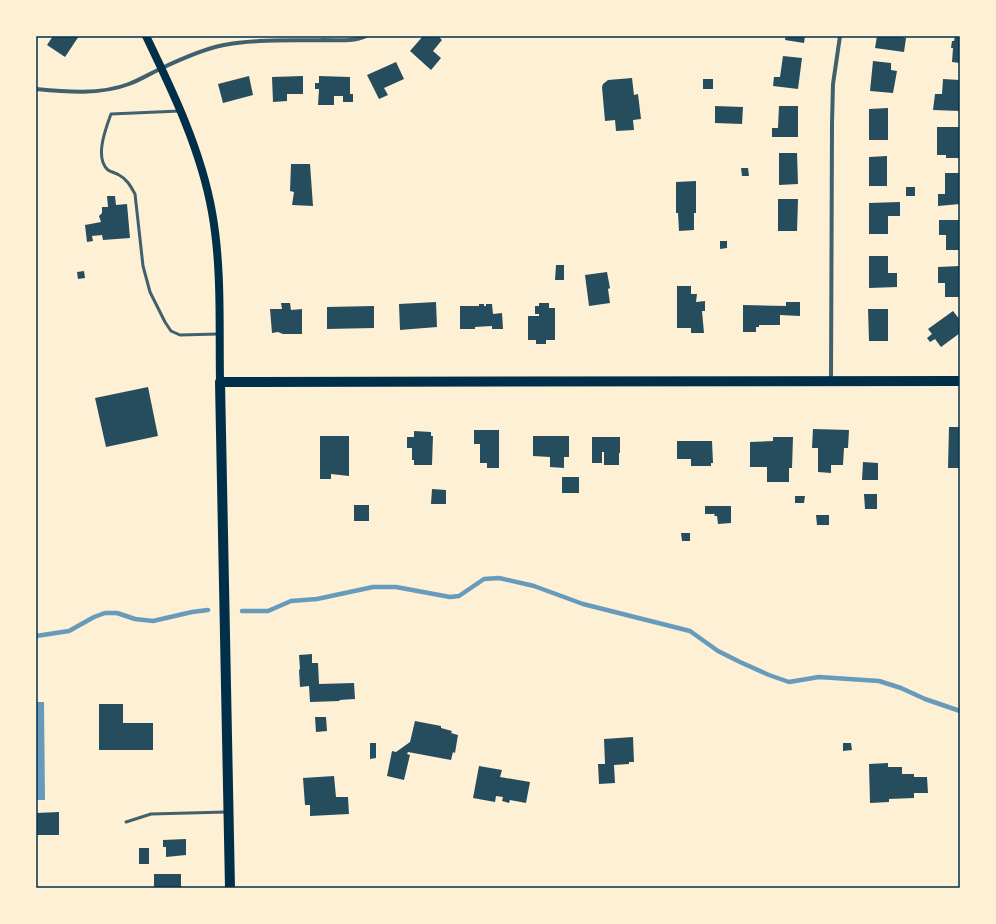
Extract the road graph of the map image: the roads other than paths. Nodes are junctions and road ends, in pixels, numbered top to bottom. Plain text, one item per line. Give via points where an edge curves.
1 (146, 36) edge
2 (366, 36) edge
3 (840, 36) edge
4 (162, 68) junction
5 (36, 89) edge
6 (180, 111) junction
7 (219, 334) junction
8 (830, 381) junction
9 (960, 381) edge
10 (220, 382) junction
11 (228, 812) junction
12 (126, 822) dead end
13 (230, 888) edge

1 - 4 main road
2 - 4 street via 342,40 247,42 224,45
3 - 8 street via 833,84
4 - 5 street via 130,84 112,89 86,92
4 - 6 main road
6 - 7 main road via 194,147 212,211 219,286
6 - 7 lane via 111,114 103,135 103,164 130,184 135,194 143,266 150,292 171,331 180,335
7 - 10 main road
8 - 9 main road
8 - 10 main road
10 - 11 main road
11 - 12 lane via 151,814
11 - 13 main road

